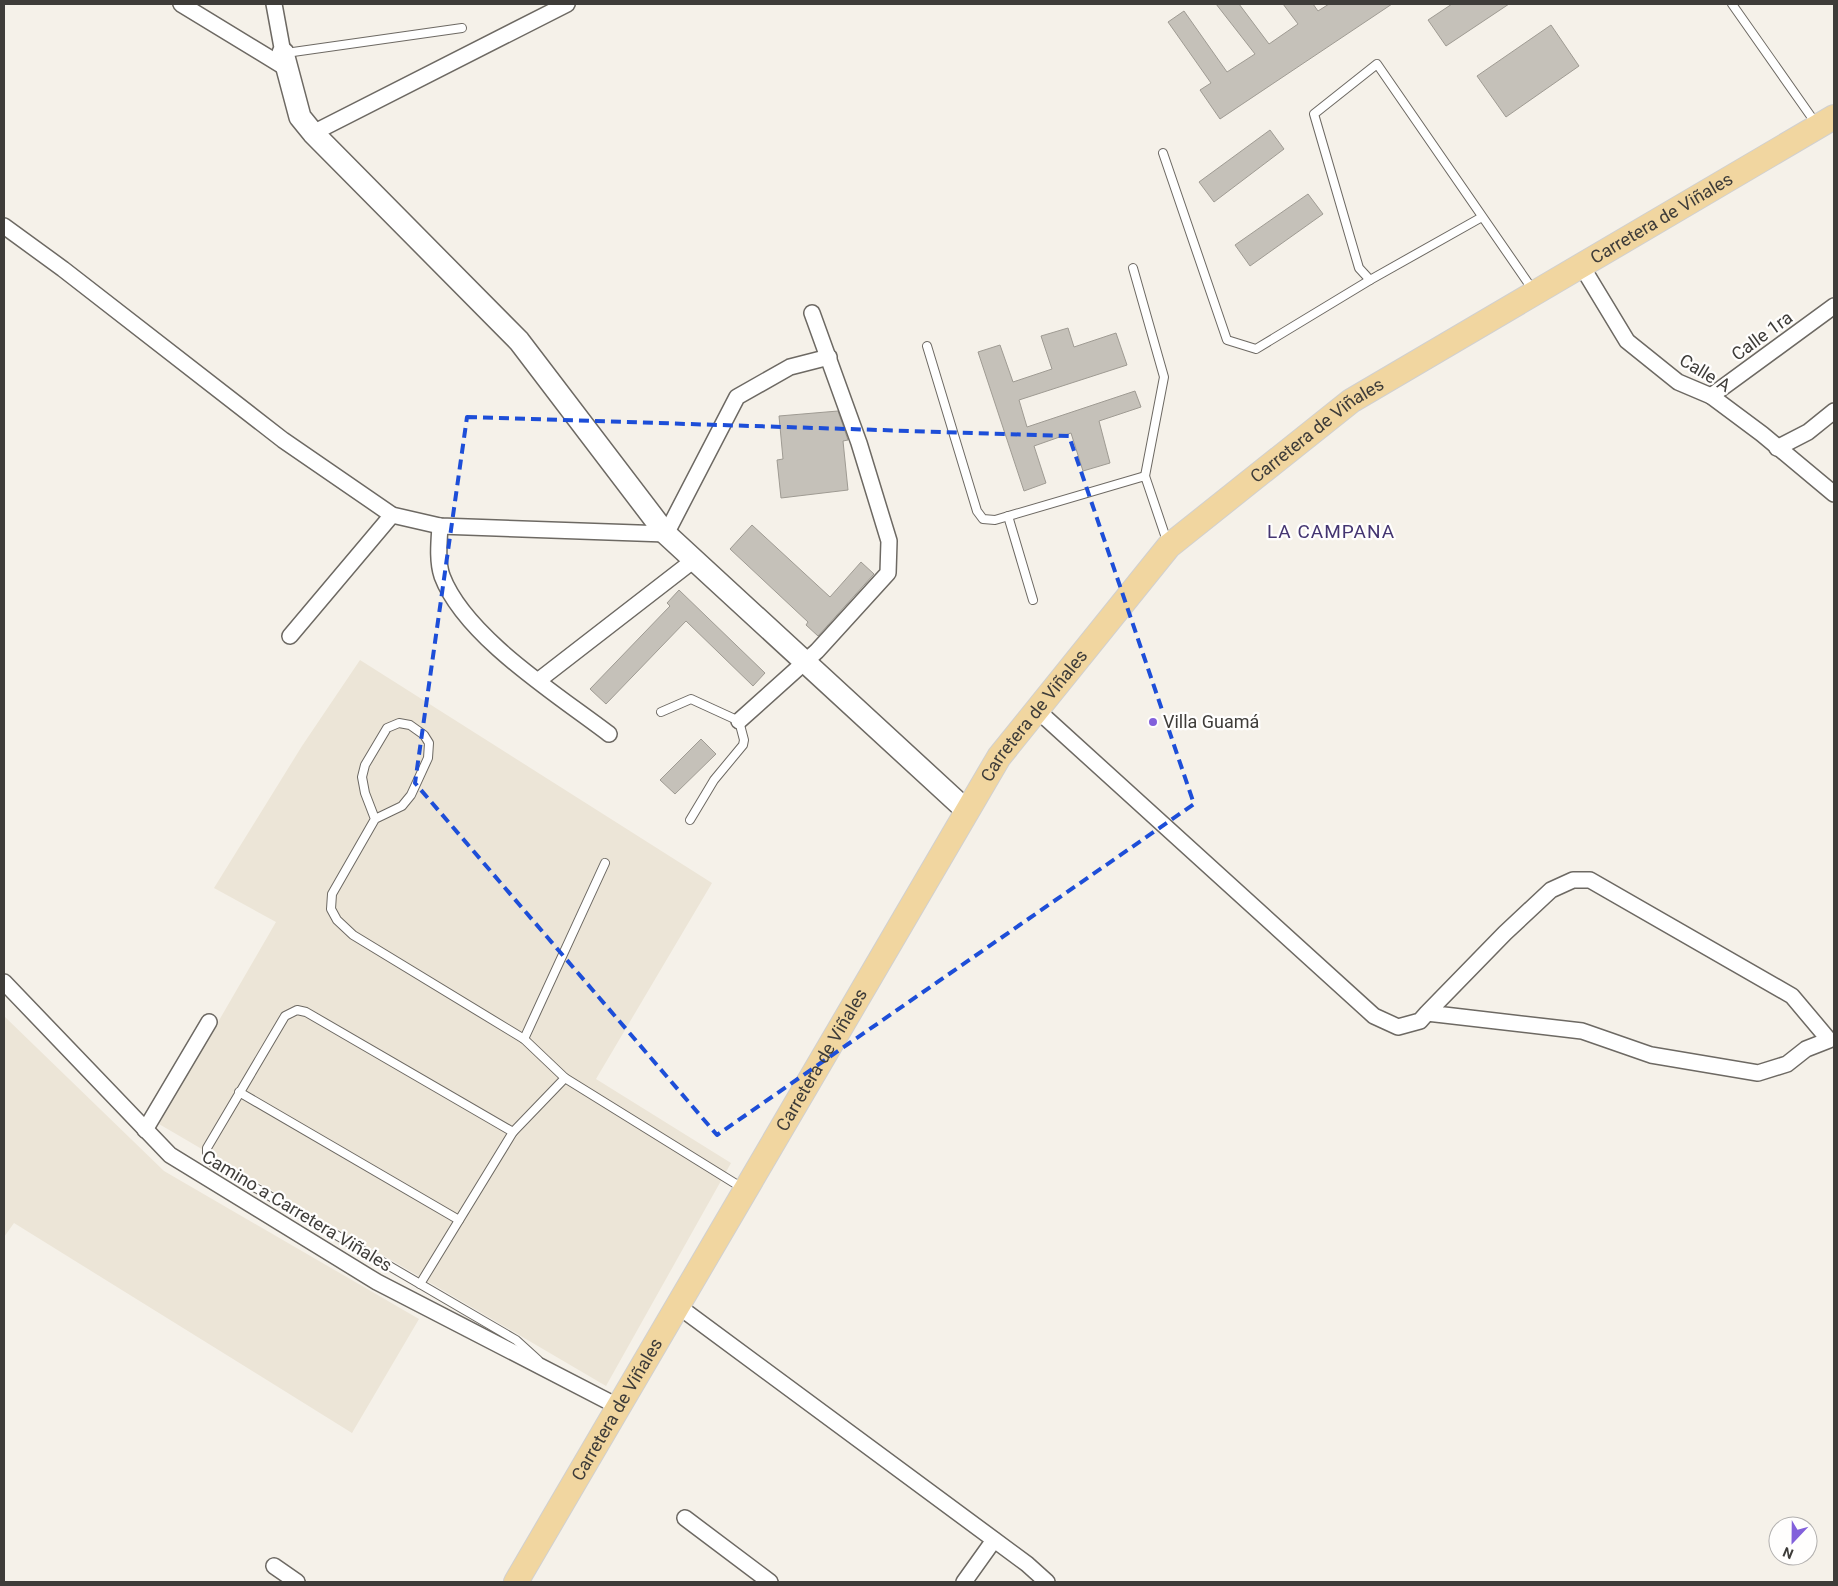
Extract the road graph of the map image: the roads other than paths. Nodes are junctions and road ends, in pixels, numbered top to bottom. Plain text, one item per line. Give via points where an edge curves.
1 (181, 4) edge
2 (274, 4) edge
3 (567, 4) edge
4 (1732, 4) edge
5 (462, 28) dead end
6 (284, 60) junction
7 (1826, 122) edge
8 (312, 134) junction
9 (1163, 153) dead end
10 (1482, 216) junction
11 (4, 226) edge
12 (1581, 265) junction
13 (1133, 268) dead end
14 (1370, 280) junction
15 (1534, 292) junction
16 (1834, 306) edge
17 (812, 313) dead end
18 (927, 346) dead end
19 (829, 357) junction
20 (1711, 396) junction
21 (1834, 410) edge
22 (1777, 448) junction
23 (1145, 476) junction
24 (1834, 494) edge
25 (392, 515) junction
26 (1008, 516) junction
27 (440, 526) junction
28 (666, 534) junction
29 (1168, 546) junction
30 (694, 560) junction
31 (1033, 600) dead end
32 (290, 636) dead end
33 (805, 662) junction
34 (539, 680) junction
35 (1037, 710) junction
36 (661, 712) dead end
37 (739, 721) junction
38 (609, 734) dead end
39 (967, 811) junction
40 (375, 819) junction
41 (690, 820) dead end
42 (605, 863) dead end
43 (5, 984) edge
44 (1427, 1013) junction
45 (209, 1022) dead end
46 (524, 1040) junction
47 (565, 1078) junction
48 (239, 1092) junction
49 (145, 1130) junction
50 (512, 1132) junction
51 (745, 1190) junction
52 (458, 1220) junction
53 (420, 1284) junction
54 (678, 1306) junction
55 (546, 1370) junction
56 (618, 1407) junction
57 (685, 1518) dead end
58 (994, 1540) junction
59 (274, 1566) dead end
60 (297, 1582) edge
61 (516, 1582) edge
62 (770, 1582) edge
63 (964, 1582) edge
64 (1047, 1582) edge

1 - 6 street
2 - 6 street
3 - 8 street
4 - 7 lane
5 - 6 lane
6 - 8 street via 300,117
7 - 12 main road, Carretera de Viñales
8 - 28 street via 518,341
9 - 14 lane via 1227,340 1256,349
10 - 14 lane
10 - 14 lane via 1377,64 1314,114 1359,268
10 - 15 lane
11 - 25 street via 283,440
12 - 15 main road, Carretera de Viñales
12 - 20 street, Calle A via 1627,341 1678,382
13 - 23 lane via 1164,377
15 - 29 main road, Carretera de Viñales via 1351,401
16 - 20 street, Calle 1ra
17 - 19 street
18 - 26 lane via 979,515 988,520
19 - 28 street via 790,368 737,397
19 - 33 street via 889,541 888,573
20 - 22 street, Calle A
21 - 22 street via 1808,432
22 - 24 street, Calle A
23 - 26 lane
23 - 29 lane
25 - 27 street
25 - 32 street
26 - 31 lane
27 - 28 street
27 - 34 street via 440,565 449,591 477,629 504,655
28 - 30 street
29 - 35 main road, Carretera de Viñales
30 - 33 street
30 - 34 street
33 - 37 street
33 - 39 street
34 - 38 street
35 - 39 main road, Carretera de Viñales via 1000,757
35 - 44 street via 1374,1016 1398,1027 1420,1020
36 - 37 lane via 690,699
37 - 41 lane via 743,745 714,780
39 - 51 main road, Carretera de Viñales
40 - 40 lane via 402,806 411,795 428,758 429,743 424,735 410,726 399,723 386,728 365,765 362,777
40 - 46 lane via 332,894 331,909 337,920 353,935
42 - 46 lane
43 - 49 street, Camino a Carretera Viñales
44 - 44 street via 1582,1031 1650,1055 1758,1073 1787,1064 1806,1049 1829,1040 1792,996 1590,880 1573,880 1551,890
45 - 49 street
46 - 47 lane
47 - 50 lane
47 - 51 lane
48 - 50 lane via 285,1016 297,1010 306,1012
48 - 52 lane
48 - 53 lane via 210,1141 207,1156 213,1163
49 - 55 street, Camino a Carretera Viñales via 170,1155 368,1277
50 - 52 lane
51 - 54 main road, Carretera de Viñales
52 - 53 lane
53 - 55 lane via 516,1340
54 - 56 main road, Carretera de Viñales
54 - 58 street
55 - 56 street, Camino a Carretera Viñales
56 - 61 main road, Carretera de Viñales
57 - 62 street
58 - 63 street
58 - 64 street
59 - 60 street

